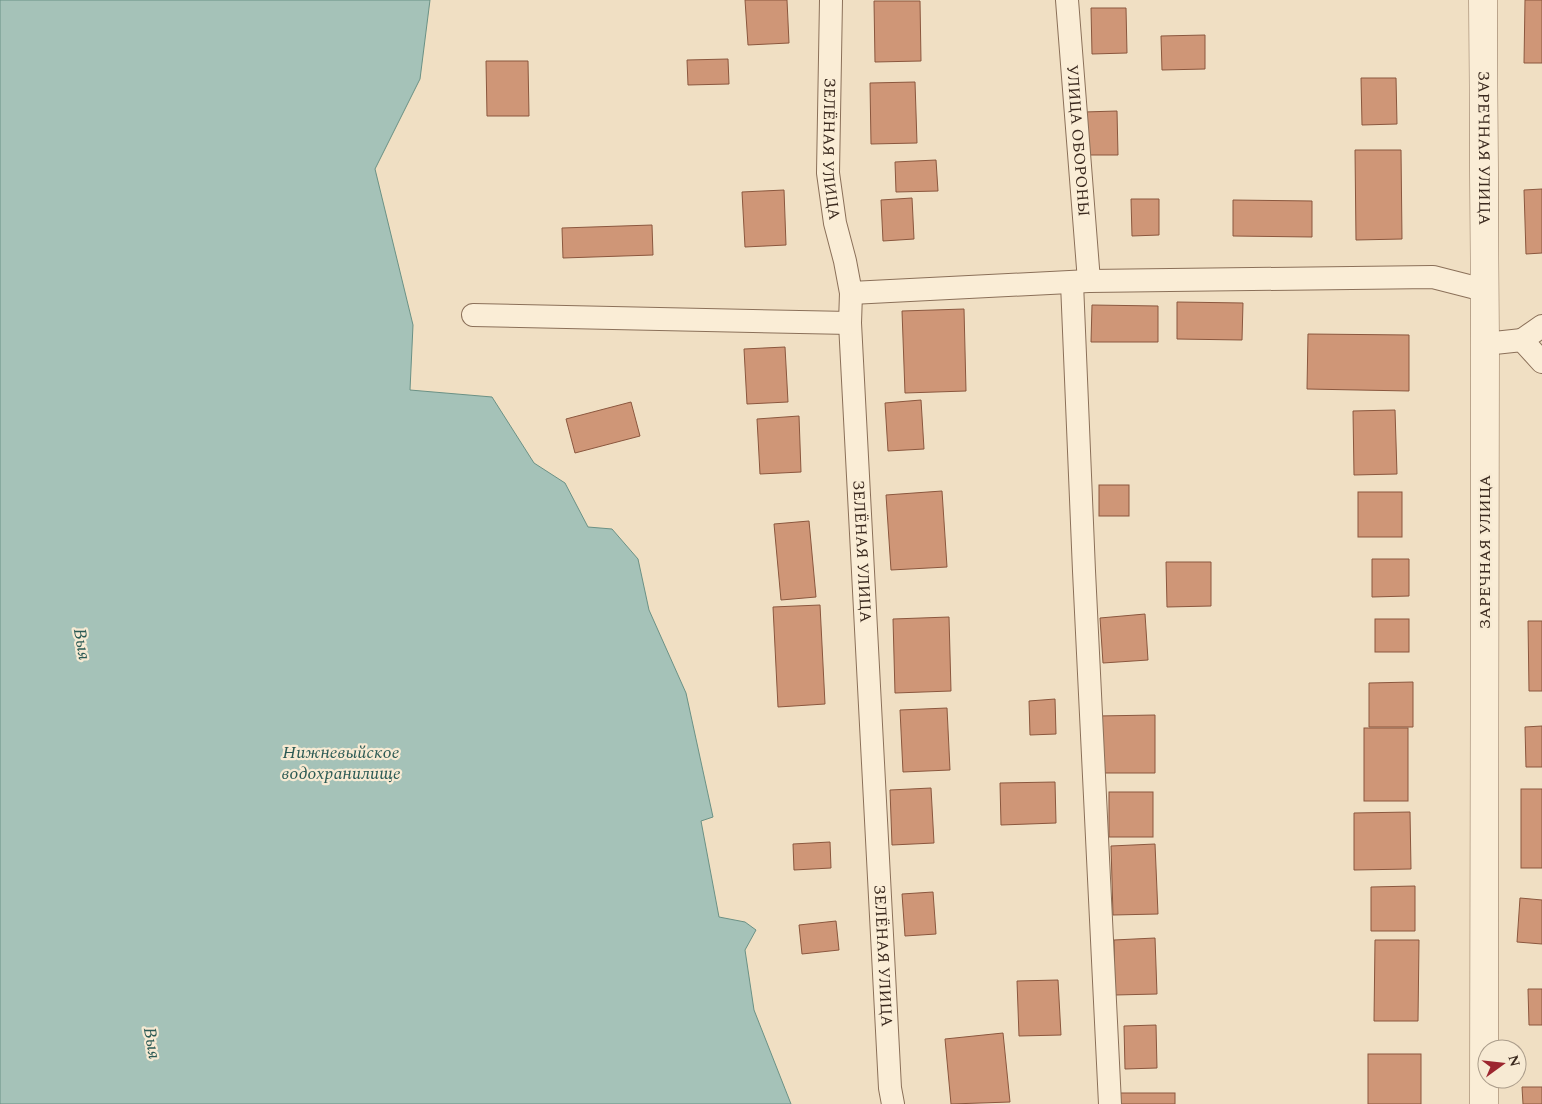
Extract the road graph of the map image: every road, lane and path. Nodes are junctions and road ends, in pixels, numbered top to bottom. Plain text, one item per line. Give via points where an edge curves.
1 (830, 0) edge
2 (1067, 0) edge
3 (1483, 0) edge
4 (1081, 282) junction
5 (1484, 290) junction
6 (851, 293) junction
7 (473, 315) dead end
8 (850, 323) junction
9 (1542, 326) edge
10 (1522, 340) junction
11 (1485, 344) junction
12 (1542, 362) edge
13 (893, 1104) edge
14 (1110, 1104) edge
15 (1484, 1104) edge

1 - 6 street, ЗЕЛЁНАЯ УЛИЦА via 828,173 835,223
2 - 4 street, УЛИЦА ОБОРОНЫ
3 - 5 street, ЗАРЕЧНАЯ УЛИЦА
4 - 5 street via 1433,276
4 - 6 street
4 - 14 street, УЛИЦА ОБОРОНЫ via 1084,571
5 - 11 street, ЗАРЕЧНАЯ УЛИЦА
6 - 8 street, ЗЕЛЁНАЯ УЛИЦА
7 - 8 street
8 - 13 street, ЗЕЛЁНАЯ УЛИЦА
9 - 10 street
10 - 11 street
10 - 12 street
11 - 15 street, ЗАРЕЧНАЯ УЛИЦА

